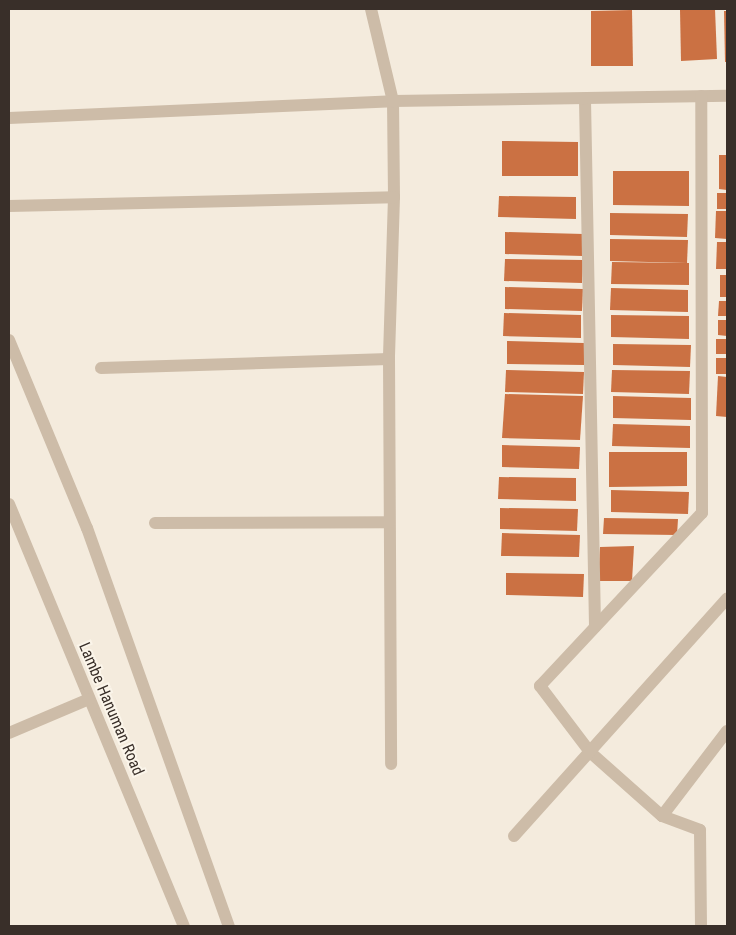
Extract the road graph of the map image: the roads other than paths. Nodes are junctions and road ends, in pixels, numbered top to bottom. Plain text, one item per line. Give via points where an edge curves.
1 (371, 9) edge
2 (701, 96) junction
3 (727, 96) edge
4 (585, 100) junction
5 (394, 101) junction
6 (9, 118) edge
7 (394, 197) junction
8 (9, 206) edge
9 (9, 340) edge
10 (389, 359) junction
11 (101, 368) dead end
12 (9, 504) edge
13 (389, 522) junction
14 (155, 523) dead end
15 (727, 599) edge
16 (595, 627) junction
17 (89, 699) junction
18 (727, 731) edge
19 (9, 733) edge
20 (590, 752) junction
21 (392, 764) dead end
22 (662, 816) junction
23 (514, 836) dead end
24 (184, 926) edge
25 (229, 926) edge
26 (701, 926) edge

1 - 5 street
2 - 3 street
2 - 4 street
2 - 16 street via 702,513
4 - 5 street
4 - 16 street
5 - 6 street
5 - 7 street
7 - 8 street
7 - 10 street
9 - 25 street via 87,528
10 - 11 street
10 - 13 street
12 - 17 street, Lambe Hanuman Road
13 - 14 street
13 - 21 street
15 - 20 street
16 - 20 street via 540,686
17 - 19 street
17 - 24 street, Lambe Hanuman Road
18 - 22 street
20 - 22 street
20 - 23 street
22 - 26 street via 700,830

